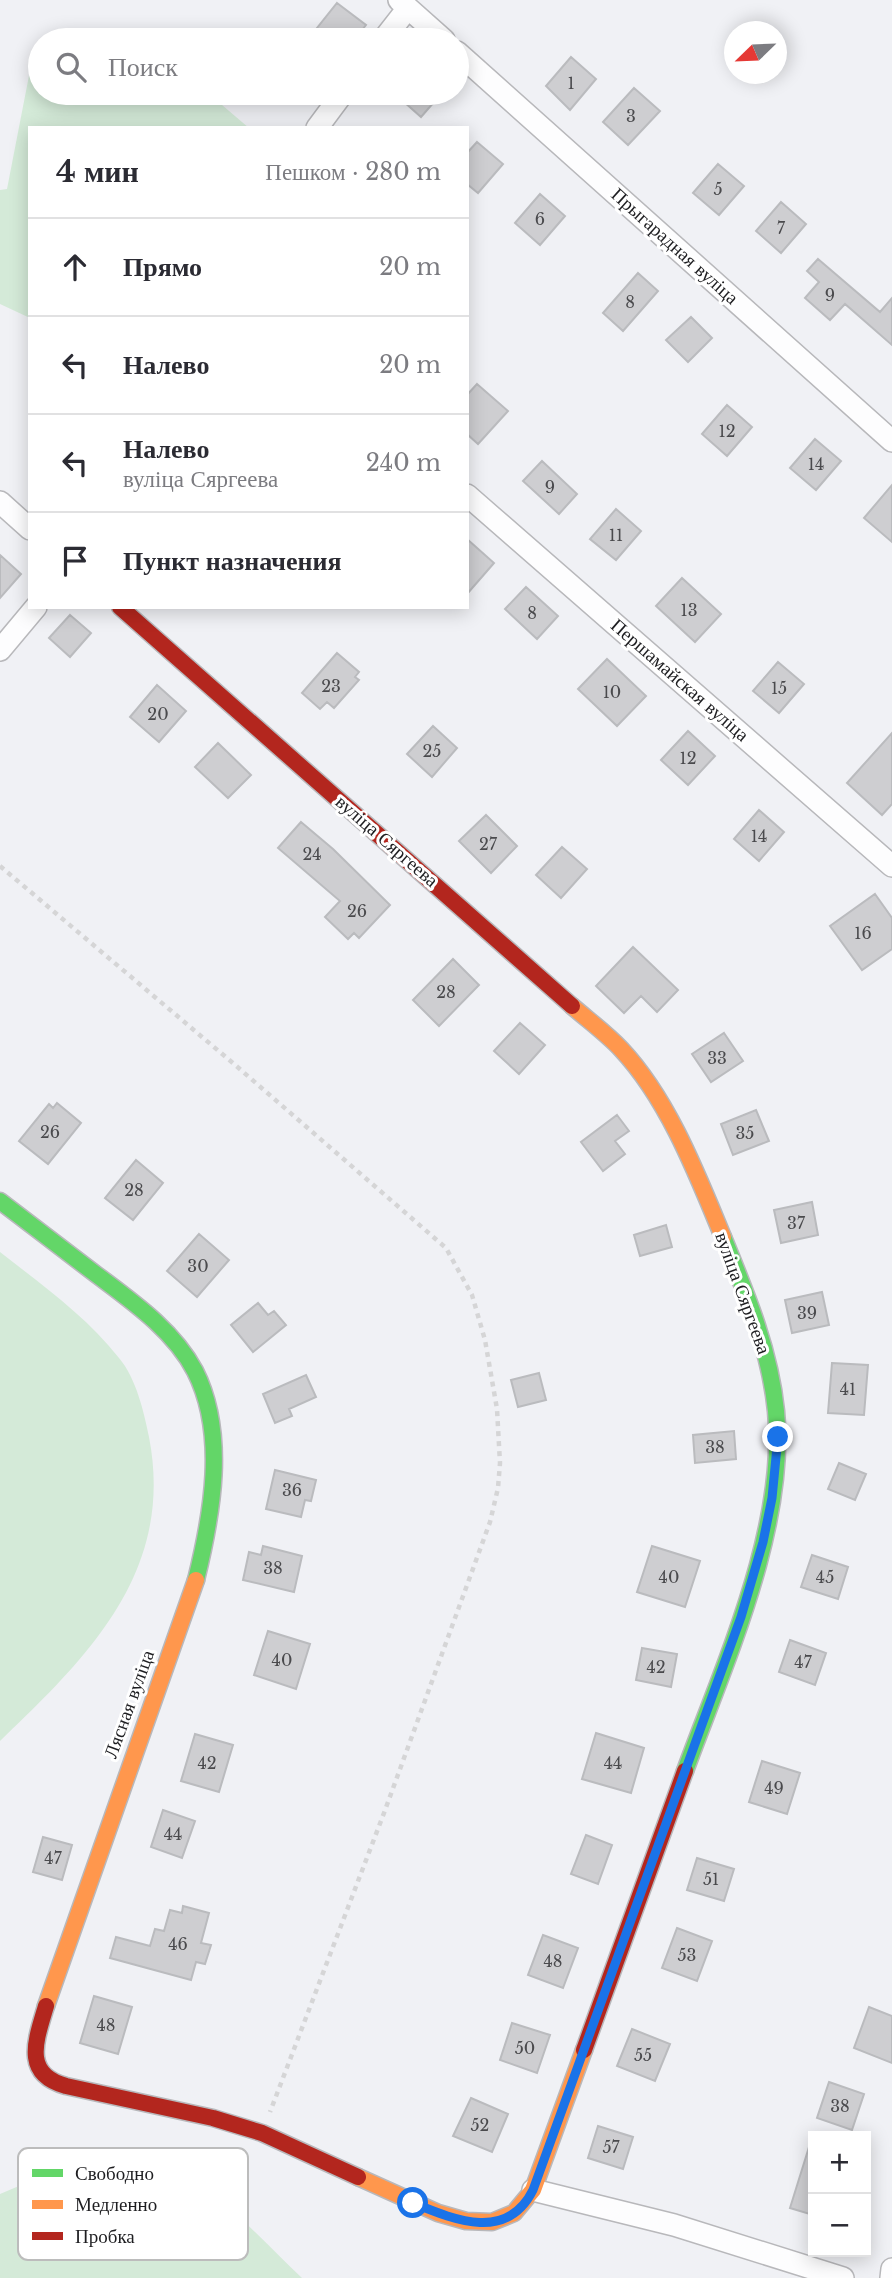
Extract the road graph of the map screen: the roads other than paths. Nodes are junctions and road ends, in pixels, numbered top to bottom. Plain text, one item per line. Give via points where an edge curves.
1 (403, 4) edge
2 (390, 28) edge
3 (430, 28) edge
4 (469, 63) edge
5 (334, 105) edge
6 (318, 126) edge
7 (892, 441) edge
8 (469, 497) edge
9 (0, 502) edge
10 (28, 527) edge
11 (34, 609) edge
12 (122, 609) edge
13 (0, 650) edge
14 (892, 866) edge
15 (0, 1201) edge
16 (262, 2133) joint
17 (533, 2190) junction
18 (892, 2269) edge
19 (843, 2278) edge
20 (891, 2278) edge

1 - 2 street
1 - 3 street
4 - 7 street, Прыгарадная вуліца
5 - 6 street
8 - 14 street, Першамайская вуліца
9 - 10 street
11 - 13 street
12 - 17 street, вуліца Сяргеева via 621,1049 646,1080 684,1144 742,1286 772,1376 778,1437 772,1498 741,1617
15 - 16 street, Лясная вуліца via 134,1303 171,1338 196,1372 207,1404 213,1473 205,1548 195,1585 79,1910 36,2043 36,2060 40,2073 51,2082
16 - 17 street, вуліца Сяргеева via 413,2203 459,2219 505,2220 526,2204
17 - 19 street via 674,2225
18 - 20 street

